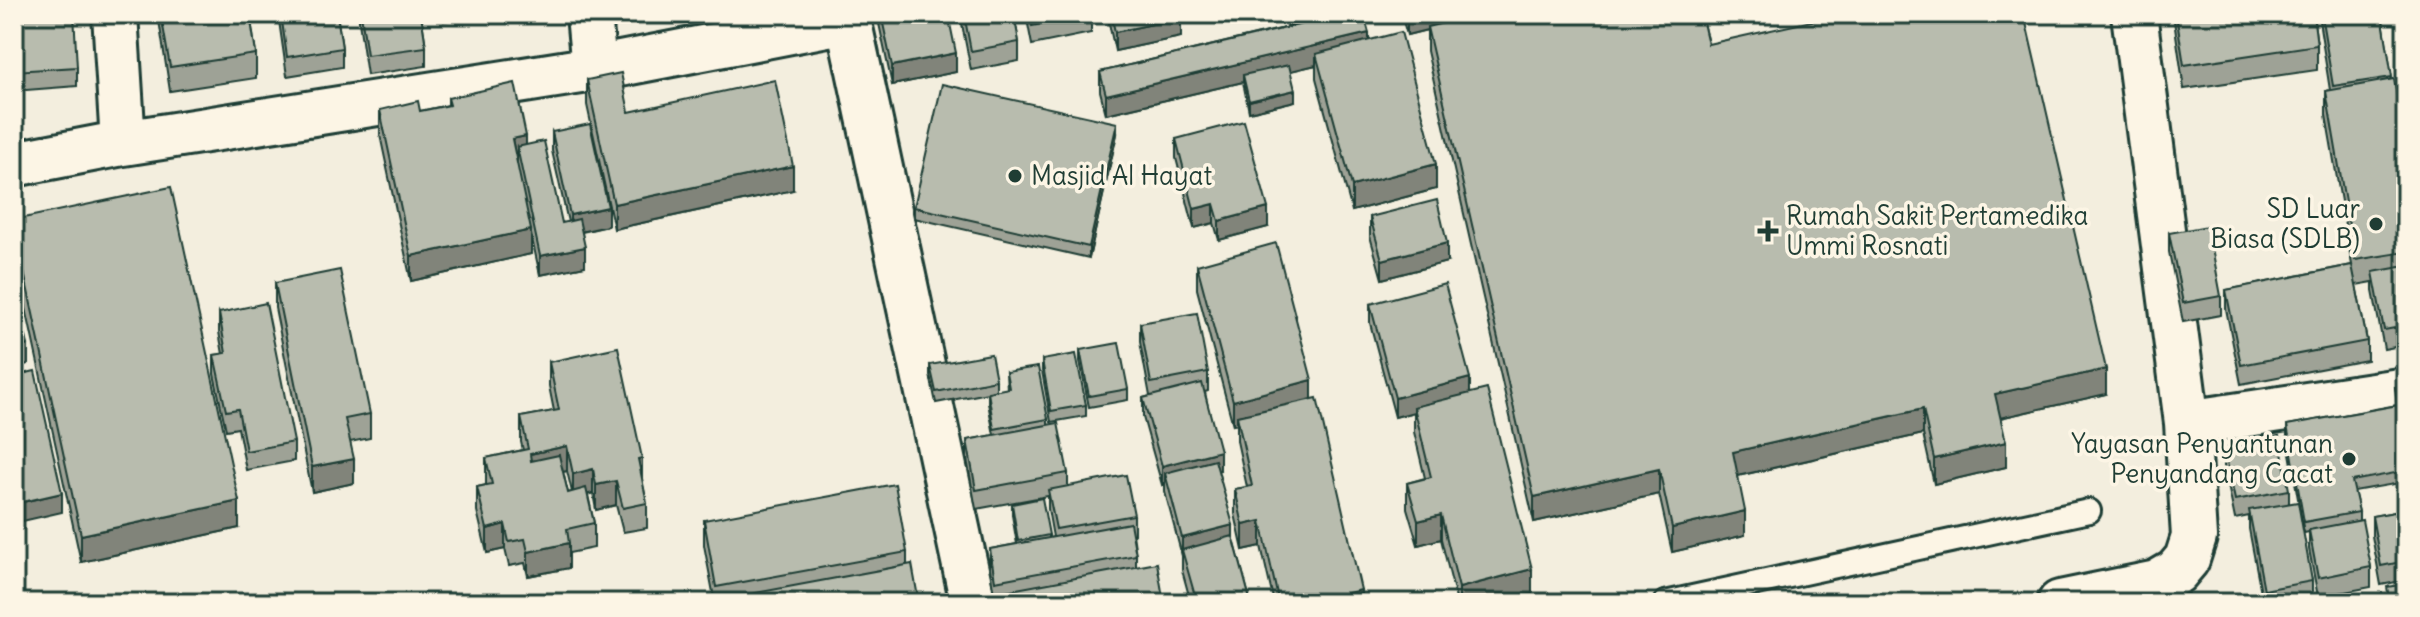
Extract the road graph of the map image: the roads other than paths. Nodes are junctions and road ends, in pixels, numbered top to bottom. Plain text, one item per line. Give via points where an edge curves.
1 (115, 14) edge
2 (589, 14) edge
3 (2134, 14) edge
4 (848, 17) edge
5 (594, 69) junction
6 (123, 143) junction
7 (14, 164) edge
8 (2406, 390) edge
9 (2187, 423) junction
10 (2089, 511) dead end
11 (973, 603) edge
12 (1665, 603) edge
13 (2060, 603) edge

1 - 6 street
2 - 5 street
3 - 9 street
4 - 5 street
4 - 11 street
5 - 6 street
6 - 7 street
8 - 9 street
9 - 13 street via 2194,537 2187,559 2157,583
10 - 12 lane

